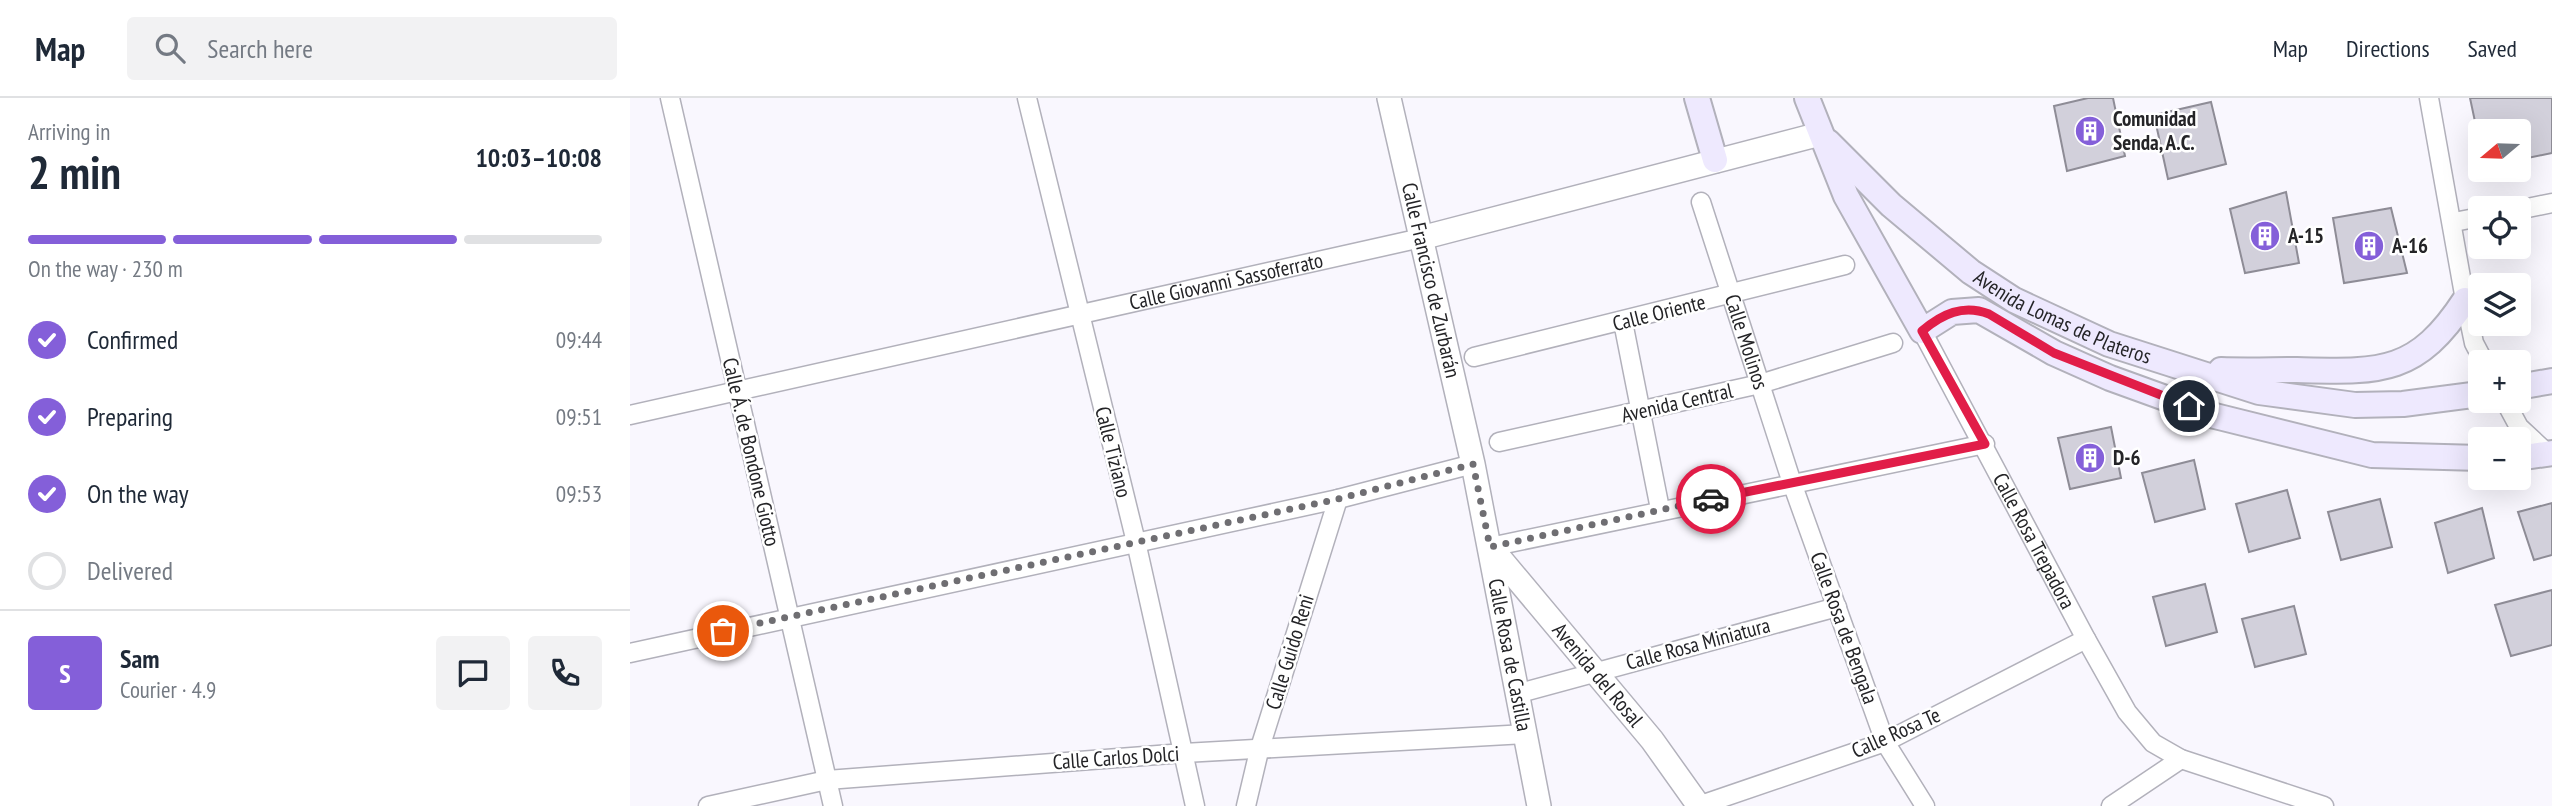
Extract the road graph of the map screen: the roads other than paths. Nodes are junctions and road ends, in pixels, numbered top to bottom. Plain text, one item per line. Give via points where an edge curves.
1 (670, 98) edge
2 (1027, 98) edge
3 (1388, 98) edge
4 (1697, 98) edge
5 (1807, 98) edge
6 (2429, 98) edge
7 (1820, 134) junction
8 (1715, 160) junction
9 (1701, 202) dead end
10 (2552, 204) edge
11 (2531, 208) edge
12 (2468, 219) edge
13 (2454, 222) junction
14 (1421, 238) junction
15 (1844, 265) dead end
16 (1731, 295) junction
17 (2465, 300) junction
18 (1079, 316) junction
19 (1623, 322) junction
20 (1922, 331) junction
21 (1893, 343) dead end
22 (2478, 350) edge
23 (1474, 357) dead end
24 (2187, 368) junction
25 (2552, 381) edge
26 (1760, 384) junction
27 (2531, 385) edge
28 (736, 390) junction
29 (2468, 396) edge
30 (1641, 412) junction
31 (2511, 413) edge
32 (630, 415) edge
33 (1499, 442) dead end
34 (1985, 444) junction
35 (2550, 454) edge
36 (2531, 456) edge
37 (2468, 458) edge
38 (1473, 464) junction
39 (1793, 483) junction
40 (1338, 499) junction
41 (1660, 509) junction
42 (1136, 542) junction
43 (1490, 547) junction
44 (1837, 607) junction
45 (789, 616) junction
46 (2086, 639) junction
47 (630, 653) edge
48 (1594, 673) junction
49 (1520, 693) junction
50 (1526, 734) junction
51 (1885, 742) junction
52 (1259, 751) junction
53 (1184, 753) junction
54 (2181, 759) junction
55 (827, 780) junction
56 (708, 806) edge
57 (833, 806) edge
58 (1195, 806) edge
59 (1246, 806) edge
60 (1539, 806) edge
61 (1699, 806) edge
62 (1925, 806) edge
63 (2111, 806) edge
64 (2324, 806) edge

1 - 28 street, Calle Á. de Bondone Giotto
2 - 18 street, Calle Tiziano
3 - 14 street, Calle Francisco de Zurbarán
4 - 8 main road
5 - 7 main road
6 - 13 street
7 - 8 street, Calle Giovanni Sassoferrato
7 - 20 main road, Calle Rosa Trepadora via 1846,196
7 - 24 main road, Avenida Lomas de Plateros via 1933,242 2014,300 2109,344
8 - 14 street, Calle Giovanni Sassoferrato
9 - 16 street, Calle Molinos
10 - 11 street
12 - 13 street
13 - 17 street
14 - 18 street, Calle Giovanni Sassoferrato
14 - 38 street, Calle Francisco de Zurbarán
15 - 16 street, Calle Oriente
16 - 19 street, Calle Oriente
16 - 26 street, Calle Molinos
17 - 22 street
17 - 24 main road via 2447,328 2424,350 2389,367 2350,373
18 - 28 street, Calle Giovanni Sassoferrato
18 - 42 street, Calle Tiziano
19 - 23 street, Calle Oriente
19 - 30 street
20 - 34 street, Calle Rosa Trepadora
20 - 37 main road, Avenida Lomas de Plateros via 1952,312 1979,310 2054,353 2215,416 2372,455
21 - 26 street, Avenida Central
24 - 29 main road, Avenida Lomas de Plateros via 2259,392 2355,405
25 - 27 main road
26 - 30 street, Avenida Central
26 - 39 street, Calle Molinos
28 - 32 street, Calle Giovanni Sassoferrato
28 - 45 street, Calle Á. de Bondone Giotto
30 - 33 street, Avenida Central
30 - 41 street
31 - 35 street via 2519,427
34 - 39 street
34 - 46 street, Calle Rosa Trepadora
35 - 36 main road
38 - 40 street
38 - 43 street, Calle Rosa de Castilla
39 - 41 street
39 - 44 street, Calle Rosa de Bengala
40 - 42 street
40 - 52 street, Calle Guido Reni
41 - 43 street
42 - 45 street
42 - 53 street, Calle Tiziano
43 - 48 street, Avenida del Rosal
43 - 49 street, Calle Rosa de Castilla
44 - 48 street, Calle Rosa Miniatura
44 - 51 street, Calle Rosa de Bengala
45 - 47 street
45 - 55 street, Calle Á. de Bondone Giotto
46 - 51 street, Calle Rosa Te
46 - 54 street, Calle Rosa Trepadora via 2127,712 2153,743
48 - 49 street, Calle Rosa Miniatura
48 - 61 street, Avenida del Rosal via 1653,740
49 - 50 street, Calle Rosa de Castilla
50 - 52 street, Calle Carlos Dolci
50 - 60 street, Calle Rosa de Castilla
51 - 61 street, Calle Rosa Te
51 - 62 street, Calle Rosa de Bengala
52 - 53 street, Calle Carlos Dolci
52 - 59 street, Calle Guido Reni
53 - 55 street, Calle Carlos Dolci
53 - 58 street, Calle Tiziano
54 - 63 street
54 - 64 street, Calle Rosa Trepadora
55 - 56 street, Calle Carlos Dolci
55 - 57 street, Calle Á. de Bondone Giotto

